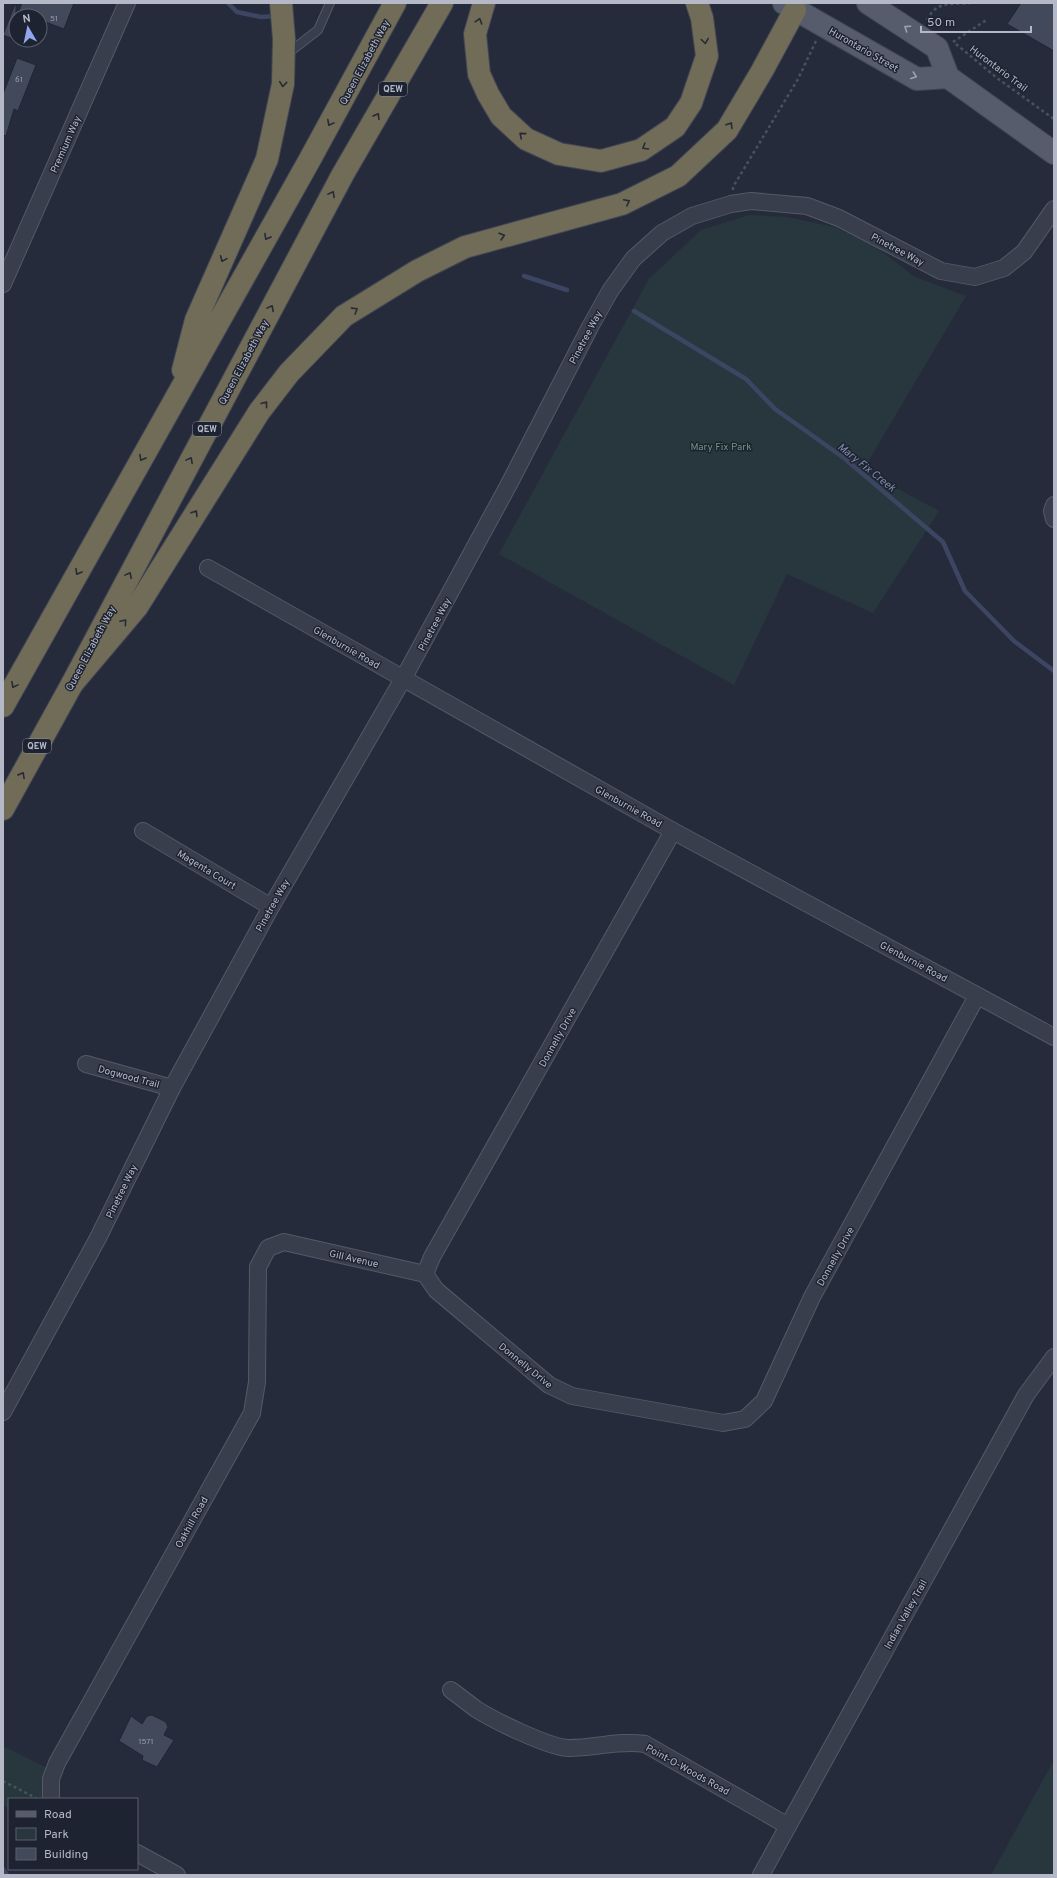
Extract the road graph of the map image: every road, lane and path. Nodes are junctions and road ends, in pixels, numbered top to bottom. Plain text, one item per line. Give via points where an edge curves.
1 (127, 3) edge
2 (282, 3) edge
3 (330, 3) edge
4 (395, 3) edge
5 (442, 3) edge
6 (484, 3) edge
7 (697, 3) edge
8 (868, 3) edge
9 (971, 3) edge
10 (790, 6) edge
11 (988, 19) dead end
12 (931, 26) dead end
13 (817, 38) dead end
14 (948, 38) dead end
15 (953, 42) junction
16 (283, 58) junction
17 (948, 77) junction
18 (1054, 119) edge
19 (1054, 153) edge
20 (731, 204) junction
21 (1054, 209) edge
22 (3, 284) edge
23 (175, 400) junction
24 (1054, 505) edge
25 (1054, 519) edge
26 (208, 568) dead end
27 (404, 679) junction
28 (72, 684) junction
29 (3, 706) edge
30 (3, 809) edge
31 (143, 831) dead end
32 (673, 831) junction
33 (271, 907) junction
34 (977, 996) junction
35 (1054, 1037) edge
36 (86, 1064) dead end
37 (172, 1088) junction
38 (284, 1242) joint
39 (425, 1274) junction
40 (1054, 1356) edge
41 (3, 1412) edge
42 (451, 1690) dead end
43 (3, 1780) edge
44 (35, 1798) edge
45 (50, 1798) edge
46 (788, 1826) junction
47 (138, 1854) edge
48 (178, 1875) edge
49 (761, 1875) edge

1 - 22 street, Premium Way
2 - 16 highway
3 - 16 lane via 318,30
4 -> 23 highway, Queen Elizabeth Way
28 -> 5 highway, Queen Elizabeth Way / QEW via 343,174
7 -> 6 highway via 702,18 707,56 691,103 675,127 641,150 600,161 559,154 526,139 501,116 479,74 475,34
17 -> 8 main road via 936,48
9 - 12 path via 939,6 932,10 926,22
10 -> 17 main road, Hurontario Street via 917,79
28 -> 10 highway via 136,607 259,412 289,373 344,316 417,271 465,247 622,204 678,176 727,130 762,72
11 - 15 path
13 - 20 path via 798,79 733,187
14 - 15 path, Hurontario Trail
15 - 18 path, Hurontario Trail
16 -> 23 highway via 283,84 267,159 196,320
17 - 19 main road
20 - 21 street, Pinetree Way via 751,201 807,206 839,218 941,271 975,277 1004,268 1024,252
20 - 27 street, Pinetree Way via 692,216 662,233 633,259 610,291
23 -> 29 highway, Queen Elizabeth Way
24 - 25 street
26 - 27 street, Glenburnie Road
27 - 32 street, Glenburnie Road
27 - 33 street, Pinetree Way
30 -> 28 highway, Queen Elizabeth Way / QEW
31 - 33 street, Magenta Court
32 - 34 street, Glenburnie Road
32 - 39 street, Donnelly Drive via 432,1257
33 - 37 street, Pinetree Way
34 - 35 street, Glenburnie Road
34 - 39 street, Donnelly Drive via 812,1297 764,1401 745,1419 723,1423 572,1396 548,1385 436,1290
36 - 37 street, Dogwood Trail
37 - 41 street, Pinetree Way via 98,1238
38 - 39 street, Gill Avenue
38 - 45 street, Oakhill Road via 268,1248 258,1267 257,1382 252,1413 57,1763 51,1779
40 - 46 street, Indian Valley Trail via 1026,1395
42 - 46 street, Point-O-Woods Road via 477,1709 546,1743 566,1748 588,1748 630,1742 645,1744
43 - 44 path
46 - 49 street, Indian Valley Trail
47 - 48 street

